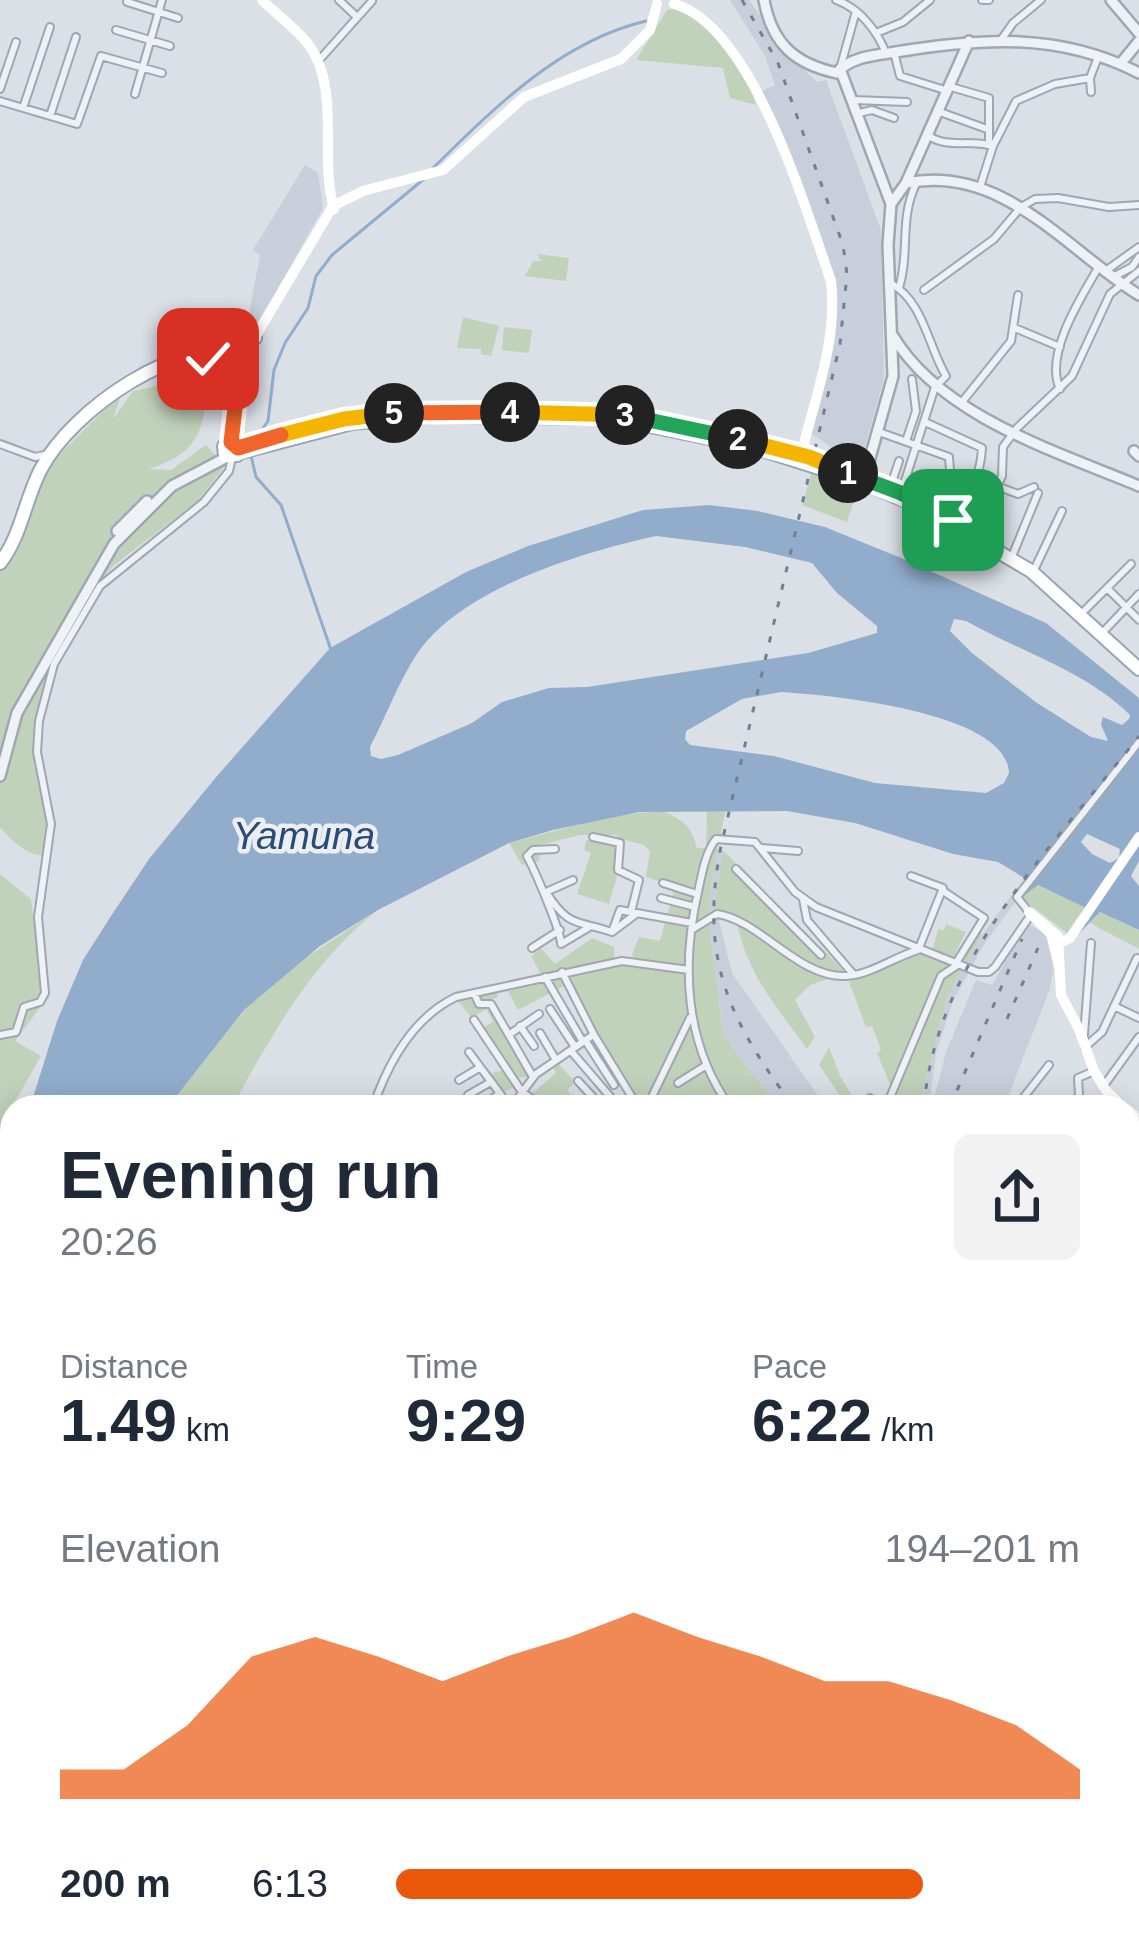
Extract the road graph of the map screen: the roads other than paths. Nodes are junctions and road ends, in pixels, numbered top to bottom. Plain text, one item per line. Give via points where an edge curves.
1 (162, 0) edge
2 (263, 0) edge
3 (338, 0) edge
4 (764, 0) edge
5 (836, 0) edge
6 (930, 0) edge
7 (1041, 0) edge
8 (1111, 0) edge
9 (372, 1) edge
10 (127, 2) edge
11 (664, 3) edge
12 (700, 7) edge
13 (856, 11) junction
14 (158, 12) junction
15 (357, 17) junction
16 (178, 18) dead end
17 (50, 27) dead end
18 (116, 30) dead end
19 (876, 33) junction
20 (76, 37) dead end
21 (1139, 37) edge
22 (151, 40) junction
23 (1000, 40) junction
24 (969, 41) junction
25 (16, 42) dead end
26 (170, 46) dead end
27 (890, 52) junction
28 (1100, 53) junction
29 (321, 58) junction
30 (1122, 62) junction
31 (143, 67) junction
32 (840, 69) junction
33 (162, 73) dead end
34 (1139, 73) edge
35 (1090, 78) junction
36 (0, 89) edge
37 (950, 89) junction
38 (1091, 92) dead end
39 (135, 94) dead end
40 (0, 100) edge
41 (854, 100) junction
42 (907, 102) dead end
43 (23, 108) junction
44 (940, 112) junction
45 (859, 113) junction
46 (50, 116) junction
47 (894, 118) dead end
48 (988, 129) junction
49 (929, 136) junction
50 (991, 146) junction
51 (912, 182) junction
52 (395, 185) junction
53 (980, 187) junction
54 (334, 202) junction
55 (891, 204) junction
56 (1139, 205) edge
57 (1021, 207) junction
58 (1139, 247) edge
59 (1139, 257) edge
60 (1139, 271) edge
61 (1109, 275) junction
62 (894, 285) junction
63 (924, 290) dead end
64 (1018, 295) dead end
65 (1139, 295) edge
66 (1015, 328) junction
67 (891, 334) junction
68 (255, 338) joint
69 (1060, 347) junction
70 (240, 362) junction
71 (912, 379) dead end
72 (935, 387) junction
73 (1060, 389) junction
74 (960, 404) junction
75 (925, 422) junction
76 (1015, 431) junction
77 (879, 432) junction
78 (906, 441) junction
79 (0, 444) edge
80 (917, 445) junction
81 (240, 449) junction
82 (801, 455) junction
83 (899, 461) dead end
84 (38, 463) junction
85 (864, 479) junction
86 (1139, 486) edge
87 (999, 487) junction
88 (896, 491) junction
89 (991, 495) junction
90 (952, 500) junction
91 (1062, 511) dead end
92 (948, 517) junction
93 (974, 533) junction
94 (1012, 554) junction
95 (2, 558) edge
96 (1131, 564) dead end
97 (1035, 568) junction
98 (1107, 588) junction
99 (1139, 594) edge
100 (1126, 608) junction
101 (1084, 610) junction
102 (1139, 620) edge
103 (1105, 630) junction
104 (1139, 666) edge
105 (1139, 742) edge
106 (0, 764) edge
107 (0, 776) edge
108 (593, 837) dead end
109 (1139, 837) edge
110 (761, 848) junction
111 (555, 849) dead end
112 (798, 851) dead end
113 (736, 869) dead end
114 (911, 877) dead end
115 (573, 880) dead end
116 (663, 883) dead end
117 (943, 891) junction
118 (697, 894) junction
119 (661, 898) dead end
120 (803, 898) junction
121 (695, 907) junction
122 (633, 913) junction
123 (1030, 914) junction
124 (591, 926) junction
125 (692, 926) junction
126 (817, 929) junction
127 (561, 930) junction
128 (612, 932) junction
129 (804, 939) junction
130 (1062, 942) junction
131 (1091, 943) dead end
132 (532, 948) dead end
133 (920, 949) junction
134 (821, 955) dead end
135 (1137, 958) edge
136 (957, 964) junction
137 (689, 970) junction
138 (562, 972) junction
139 (853, 975) junction
140 (545, 976) junction
141 (474, 992) junction
142 (1114, 1006) junction
143 (550, 1010) dead end
144 (539, 1014) dead end
145 (691, 1017) junction
146 (1139, 1018) edge
147 (474, 1020) dead end
148 (520, 1026) junction
149 (509, 1034) junction
150 (540, 1034) dead end
151 (0, 1035) edge
152 (594, 1035) junction
153 (1139, 1037) edge
154 (1084, 1043) junction
155 (578, 1045) junction
156 (534, 1046) dead end
157 (469, 1052) dead end
158 (500, 1059) junction
159 (556, 1060) junction
160 (1049, 1065) dead end
161 (705, 1066) junction
162 (480, 1069) junction
163 (1094, 1071) junction
164 (533, 1077) junction
165 (459, 1080) dead end
166 (578, 1081) dead end
167 (489, 1082) junction
168 (678, 1083) dead end
169 (614, 1085) dead end
170 (522, 1092) junction
171 (499, 1094) edge
172 (378, 1095) edge
173 (469, 1095) dead end
174 (520, 1095) edge
175 (526, 1095) edge
176 (591, 1095) edge
177 (610, 1095) edge
178 (631, 1095) edge
179 (653, 1095) edge
180 (723, 1095) edge
181 (891, 1095) edge
182 (1025, 1095) edge
183 (1079, 1095) edge
184 (1107, 1095) edge
185 (1109, 1095) edge

1 - 14 street
2 - 29 main road via 292,20
2 - 54 main road via 305,40 320,67
3 - 15 street
4 - 32 street via 799,62
5 - 13 street
6 - 19 street
7 - 23 street
8 - 21 street
9 - 15 street
10 - 14 street
11 - 12 main road
11 - 52 main road via 650,36 624,63 522,101 447,174
12 - 82 main road via 770,119 831,281 830,339
13 - 19 street
13 - 32 street
14 - 16 street
14 - 22 street
15 - 29 street
17 - 43 street
18 - 22 street
19 - 27 street
20 - 46 street
21 - 30 street
22 - 26 street
22 - 31 street
23 - 24 street
23 - 28 street
24 - 27 street
24 - 37 street
25 - 36 street
27 - 32 street
27 - 37 street via 901,76
28 - 30 street
28 - 35 street
29 - 54 main road via 332,106
30 - 34 street
31 - 33 street
31 - 39 street
31 - 46 street via 101,56 78,123
32 - 41 street
35 - 38 street
35 - 50 street via 1016,101
37 - 44 street
37 - 48 street via 989,98
40 - 43 street
41 - 42 street
41 - 45 street
43 - 46 street
44 - 48 street
44 - 49 street
45 - 47 street
45 - 55 street
48 - 50 street
49 - 50 street
49 - 51 street
50 - 53 street
51 - 53 street
51 - 55 street
51 - 62 street via 906,264
52 - 54 main road
52 - 54 main road
53 - 57 street
54 - 68 main road
54 - 70 main road
55 - 62 street
56 - 57 street via 1051,198
57 - 61 street
57 - 63 street via 994,238
58 - 61 street
59 - 61 street
60 - 61 street
61 - 65 street
61 - 69 street
61 - 73 street via 1081,362
62 - 67 street
62 - 72 street via 910,298 945,374
64 - 66 street
66 - 69 street
66 - 74 street
67 - 72 street
67 - 77 street via 892,376
68 - 70 main road
69 - 73 street
70 - 81 main road
70 - 84 main road via 139,374
71 - 78 street via 916,408
72 - 74 street
72 - 75 street
73 - 76 street
74 - 76 street
75 - 80 street
75 - 90 street via 982,448 974,483
76 - 86 street
76 - 87 street via 1003,447
77 - 78 street
77 - 85 street
78 - 80 street
79 - 84 street
80 - 88 street
80 - 90 street via 951,459
81 - 82 main road via 386,414 590,412
81 - 104 main road via 393,417 574,416 753,447 927,510 1031,571
81 - 106 street via 166,485 110,539 17,698
81 - 107 street via 172,486 113,544 16,713
81 - 151 street via 204,502 100,586 54,664 38,752 51,824 38,917 46,993 24,1007 16,1032
82 - 85 main road
83 - 88 street
84 - 95 main road
85 - 88 main road
87 - 89 street
87 - 94 street via 1036,490
88 - 92 main road
89 - 92 street
89 - 93 street
90 - 92 street
91 - 97 street
92 - 93 main road
93 - 94 main road
94 - 97 main road
96 - 98 street
97 - 101 main road
98 - 100 street
98 - 101 street
99 - 100 street
100 - 102 street
100 - 103 street
101 - 103 main road
103 - 104 main road
105 - 123 street via 1017,897
108 - 122 street via 617,841 619,872 640,880
109 - 130 main road
110 - 112 street
110 - 118 street via 716,839
110 - 120 street
111 - 127 street via 527,856
113 - 129 street
114 - 117 street
115 - 124 street via 546,892 565,919
116 - 118 street
117 - 133 street
117 - 136 street via 984,918
118 - 121 street
119 - 121 street
120 - 126 street
120 - 133 street
121 - 125 street
122 - 125 street
122 - 128 street
122 - 128 street via 618,911
123 - 130 main road
123 - 136 street via 989,972
124 - 127 street via 562,945
124 - 128 street
125 - 137 street
125 - 139 street via 731,917 788,955
126 - 129 street
126 - 139 street
127 - 132 street
129 - 134 street
130 - 154 main road via 1061,994
131 - 154 street
133 - 136 street
133 - 139 street
135 - 142 street
136 - 181 street via 941,976
137 - 138 street via 622,961
137 - 145 street
138 - 140 street
138 - 152 street
140 - 141 street
140 - 155 street
141 - 149 street
141 - 172 street via 446,1001 417,1028
142 - 146 street
142 - 154 street via 1099,1037
143 - 155 street
144 - 148 street
145 - 161 street
145 - 179 street
147 - 158 street
148 - 149 street
148 - 156 street
149 - 164 street
150 - 159 street
152 - 155 street
152 - 178 street
153 - 185 street
154 - 163 main road
155 - 159 street
155 - 169 street
155 - 177 street
157 - 162 street
158 - 162 street
158 - 170 street
159 - 164 street
160 - 182 street
161 - 168 street
161 - 180 street
162 - 165 street
162 - 167 street
163 - 183 street via 1078,1078
163 - 184 main road
164 - 170 street
166 - 176 street
167 - 171 street
167 - 173 street
170 - 174 street
170 - 175 street

